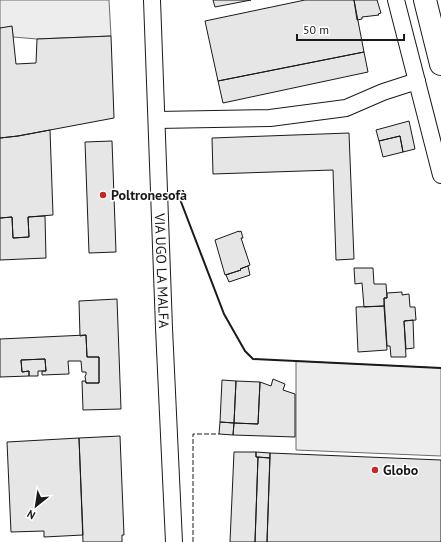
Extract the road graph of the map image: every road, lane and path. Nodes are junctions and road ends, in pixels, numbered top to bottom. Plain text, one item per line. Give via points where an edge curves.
1 (152, 0) edge
2 (396, 0) edge
3 (425, 0) edge
4 (441, 64) edge
5 (417, 81) junction
6 (157, 120) junction
7 (441, 175) edge
8 (174, 542) edge

1 - 6 street, VIA UGO LA MALFA
2 - 5 street
3 - 4 highway
5 - 6 street via 346,108 270,118
5 - 7 street
6 - 8 street, VIA UGO LA MALFA

